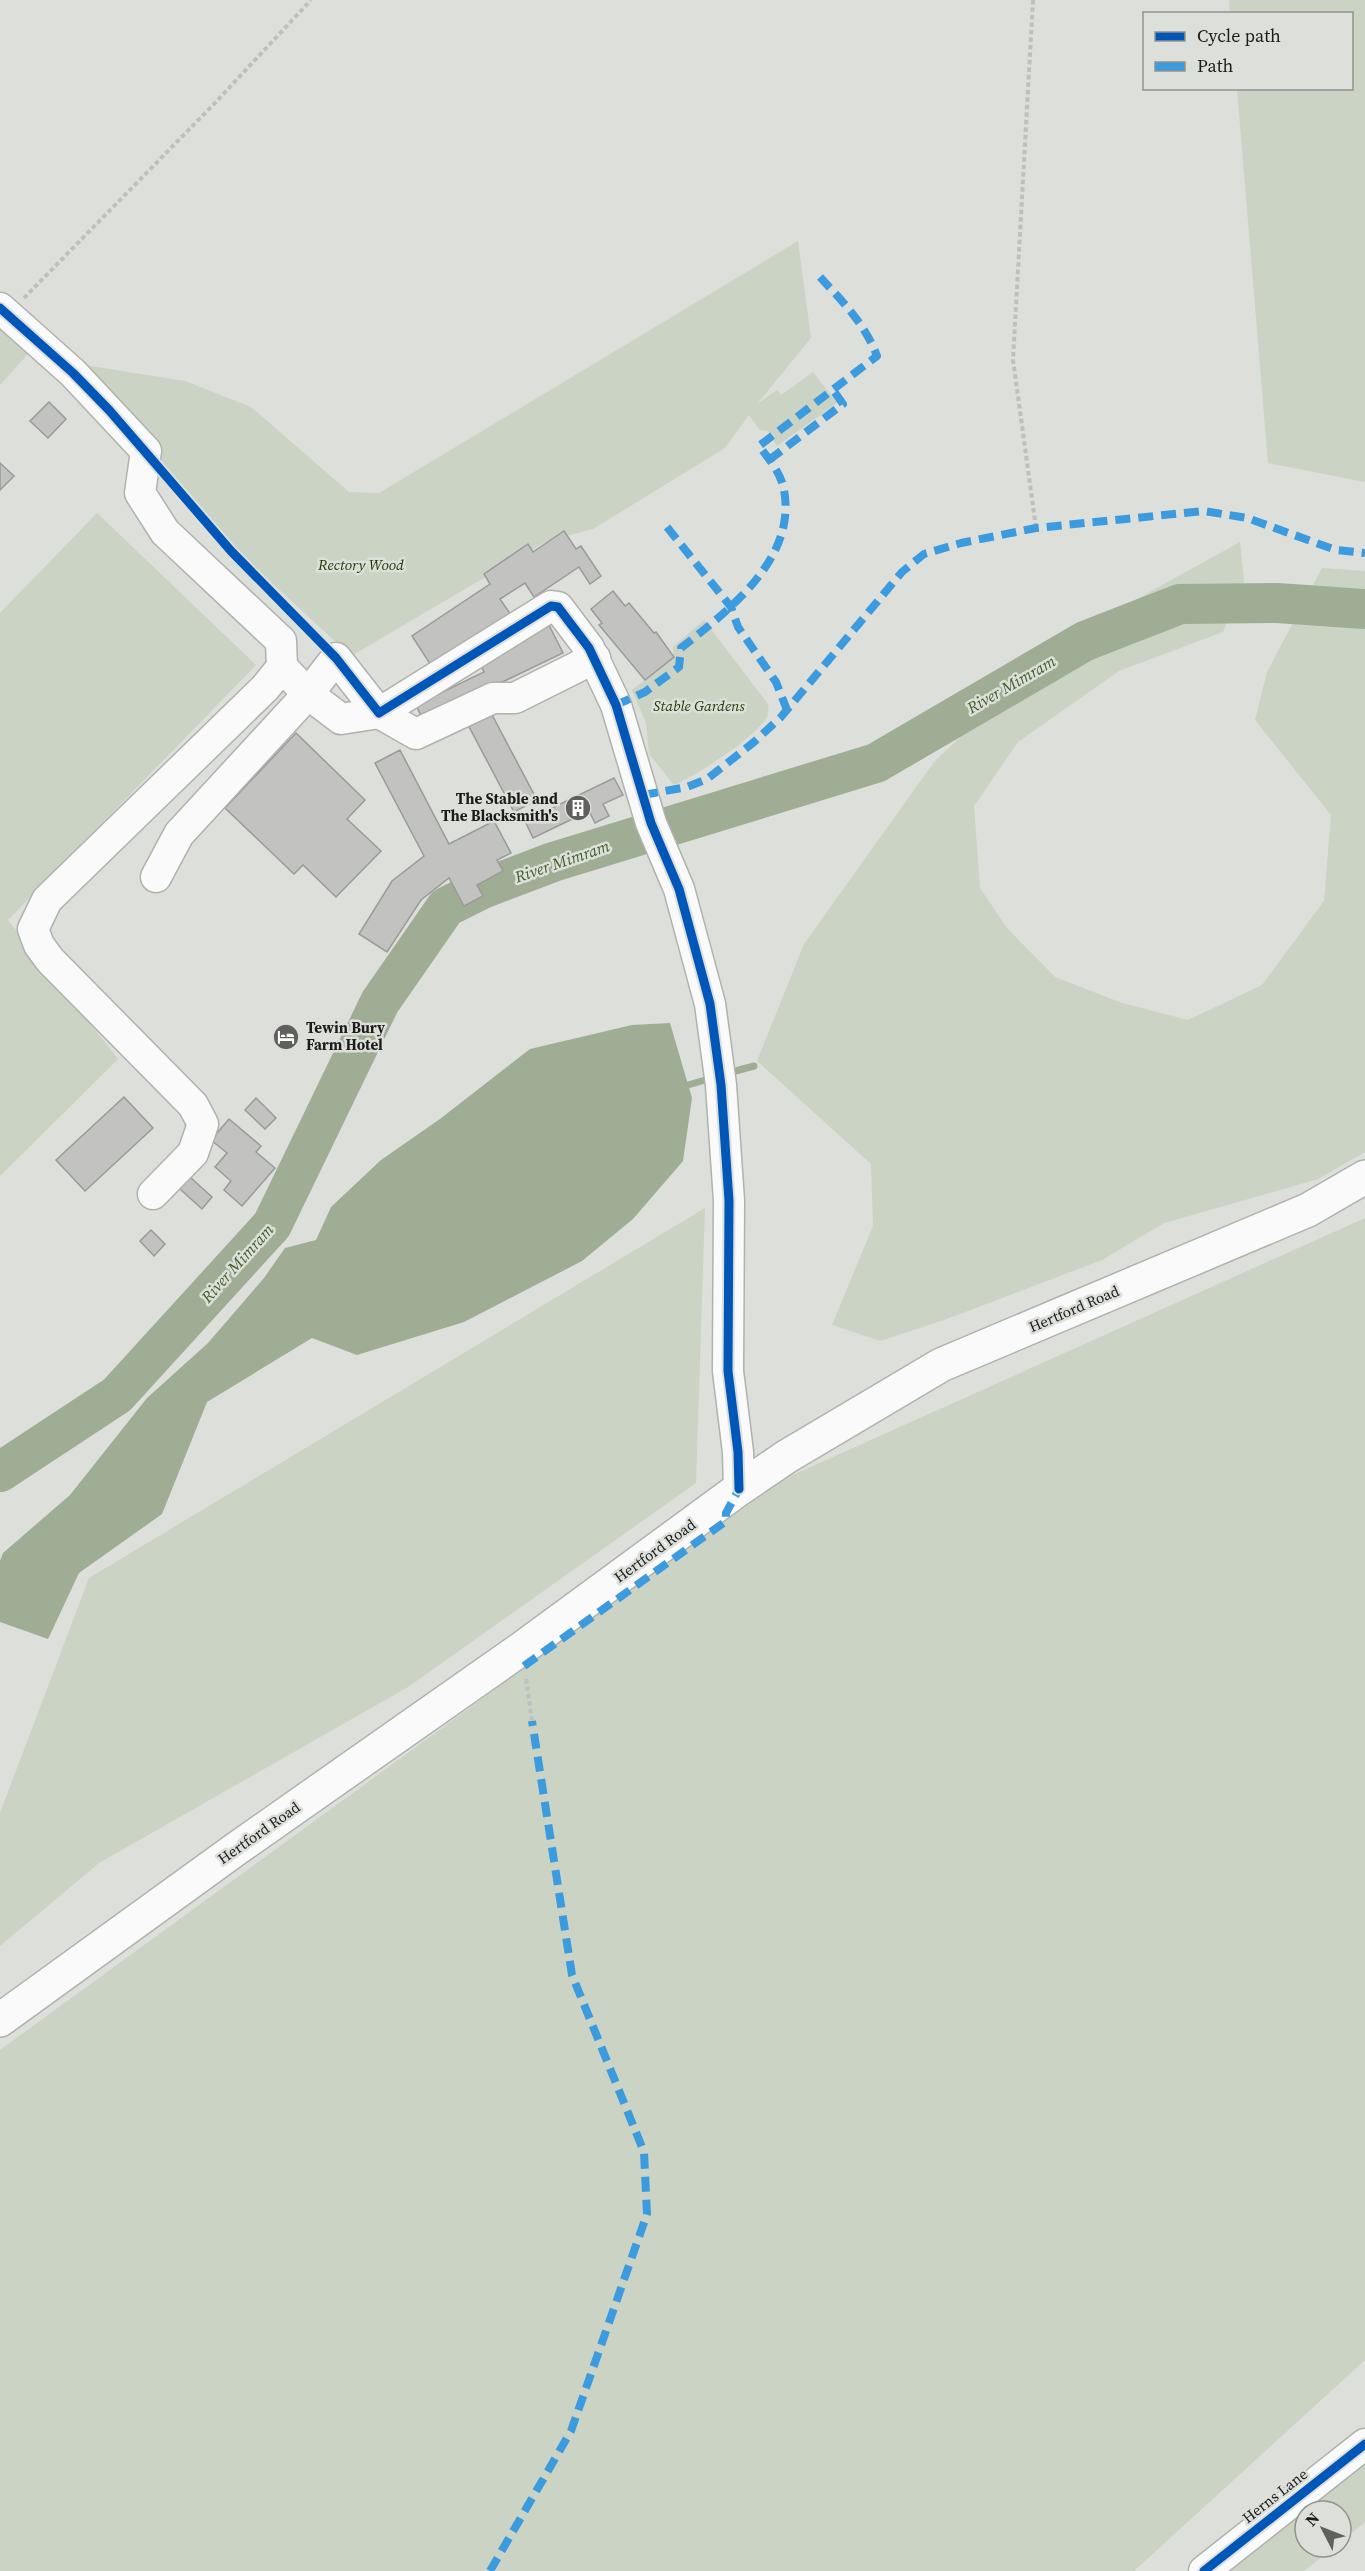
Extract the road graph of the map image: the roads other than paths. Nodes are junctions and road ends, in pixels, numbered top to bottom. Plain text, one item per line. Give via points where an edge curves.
1 (3, 311) edge
2 (595, 658) junction
3 (282, 667) junction
4 (308, 694) junction
5 (379, 713) junction
6 (156, 877) dead end
7 (1365, 1177) edge
8 (153, 1194) dead end
9 (739, 1489) junction
10 (0, 2020) edge
11 (1365, 2444) edge
12 (1204, 2571) edge

1 - 3 street via 74,373 146,452 140,493 165,532 281,641
2 - 5 street via 516,698 493,698 416,734
2 - 5 street via 558,608 551,606
2 - 9 street via 616,705 655,834 679,889 711,1004 729,1201 728,1371
3 - 4 street
3 - 8 street via 47,900 33,929 50,960 193,1105 203,1124 193,1152
4 - 5 street via 341,719
4 - 5 street via 336,658
4 - 6 street via 179,834
7 - 9 main road, Hertford Road via 1308,1210 941,1365
9 - 10 main road, Hertford Road
11 - 12 street, Herns Lane

